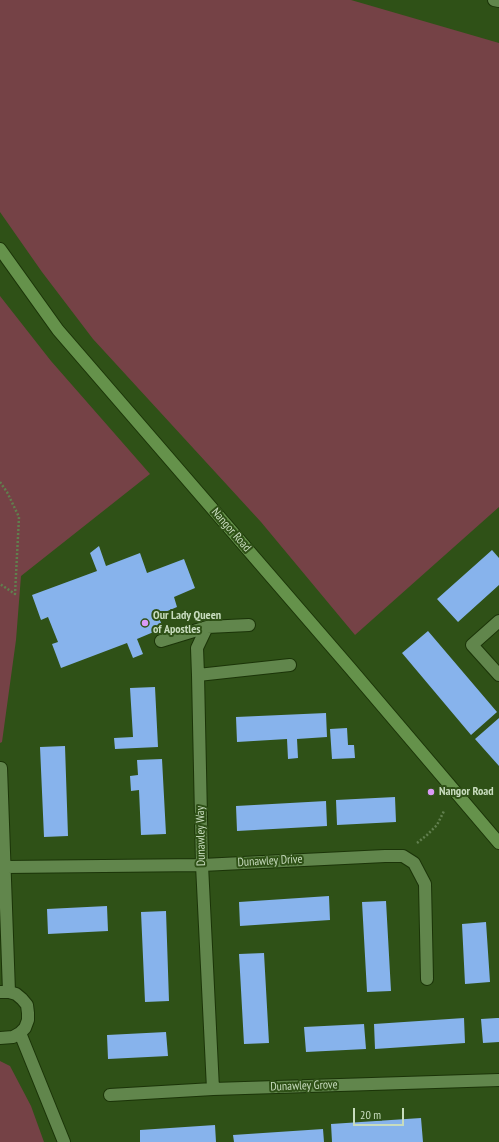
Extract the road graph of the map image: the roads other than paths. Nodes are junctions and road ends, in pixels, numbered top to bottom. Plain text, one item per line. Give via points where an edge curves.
1 (494, 0) edge
2 (499, 1) edge
3 (0, 249) edge
4 (499, 620) edge
5 (249, 625) dead end
6 (207, 627) junction
7 (161, 641) dead end
8 (290, 665) dead end
9 (198, 675) junction
10 (499, 676) edge
11 (1, 768) dead end
12 (499, 842) edge
13 (202, 865) junction
14 (5, 867) junction
15 (426, 979) dead end
16 (4, 992) edge
17 (20, 1033) junction
18 (0, 1038) edge
19 (499, 1080) edge
20 (213, 1089) junction
21 (110, 1095) dead end
22 (64, 1142) edge

1 - 2 street
3 - 12 main road, Nangor Road via 58,330
4 - 10 street via 472,644
5 - 6 street
6 - 7 street
6 - 9 street, Dunawley Way via 197,648
8 - 9 street
9 - 13 street, Dunawley Way
11 - 14 street
13 - 14 street, Dunawley Drive
13 - 15 street, Dunawley Drive via 402,856 414,863 425,884
13 - 20 street, Dunawley Way
14 - 16 street
16 - 17 street via 16,994 26,1005 28,1020
17 - 18 street via 14,1037
17 - 22 street
19 - 20 street, Dunawley Grove
20 - 21 street, Dunawley Grove

